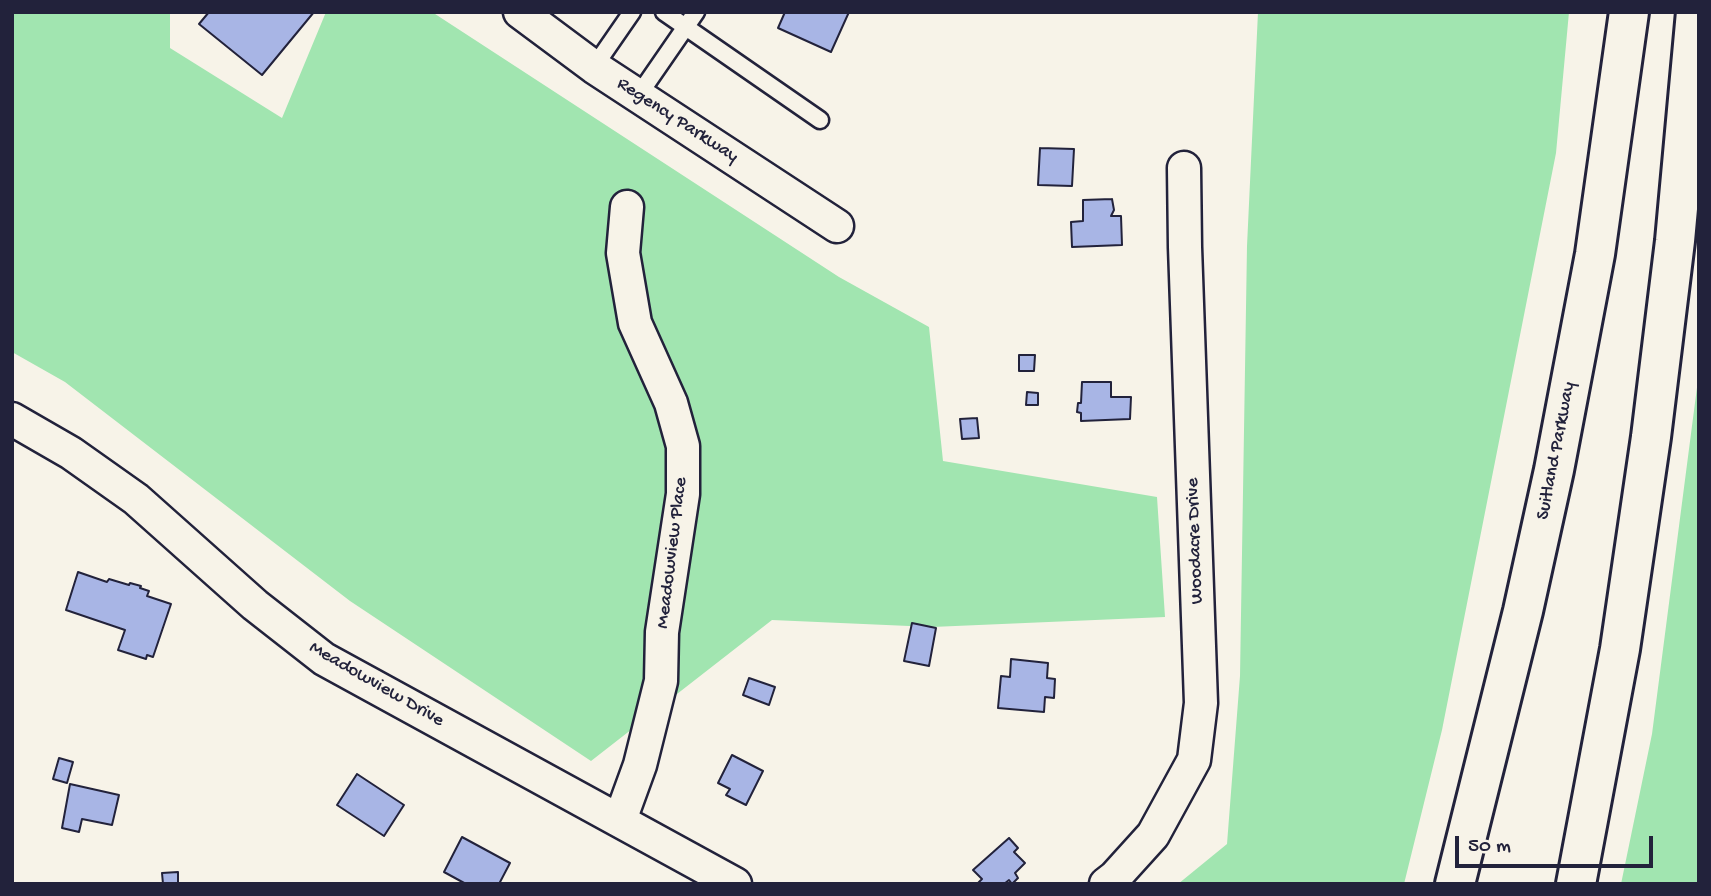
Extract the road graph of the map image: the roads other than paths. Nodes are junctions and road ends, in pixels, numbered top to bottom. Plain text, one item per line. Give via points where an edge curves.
1 (520, 12) edge
2 (632, 12) edge
3 (664, 12) edge
4 (696, 12) edge
5 (1629, 12) edge
6 (1696, 12) edge
7 (686, 27) junction
8 (594, 67) junction
9 (638, 96) junction
10 (820, 120) dead end
11 (1184, 168) dead end
12 (627, 207) dead end
13 (837, 226) dead end
14 (12, 419) edge
15 (620, 820) junction
16 (735, 884) edge
17 (1106, 884) edge
18 (1455, 884) edge
19 (1576, 884) edge

1 - 8 street, Regency Parkway
2 - 8 lane
3 - 7 lane
4 - 7 lane
5 - 18 highway, Suitland Parkway via 1595,254 1559,446
6 - 19 highway via 1651,437 1620,649
7 - 9 lane
7 - 10 lane
8 - 9 street, Regency Parkway
9 - 13 street, Regency Parkway
11 - 17 street, Woodacre Drive via 1201,703 1195,760 1153,835
12 - 15 street, Meadowview Place via 622,253 635,323 671,403 683,446 684,494 662,632 661,681 640,765
14 - 15 street, Meadowview Drive via 136,499 255,606 324,659
15 - 16 street, Meadowview Drive

